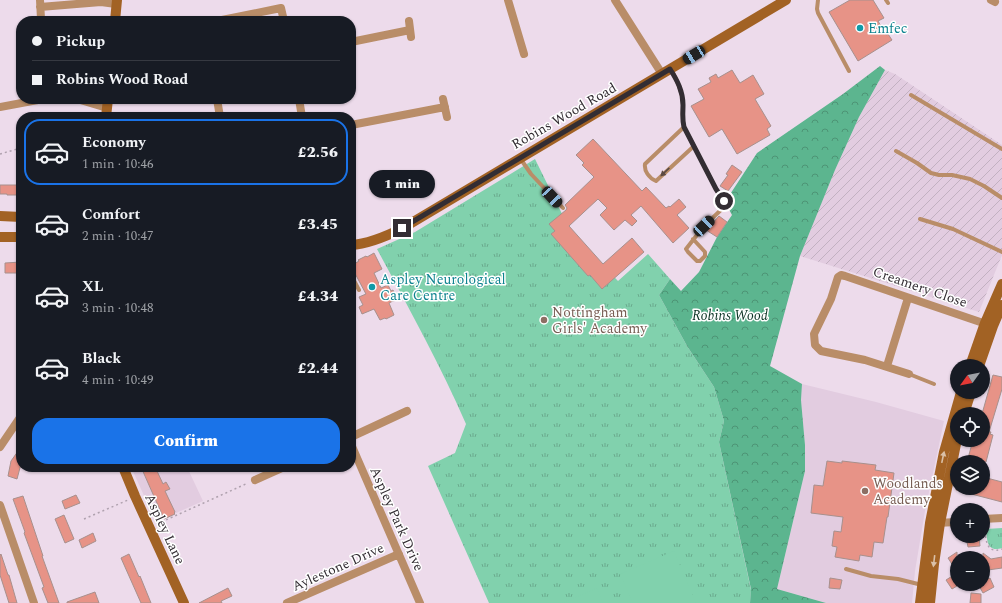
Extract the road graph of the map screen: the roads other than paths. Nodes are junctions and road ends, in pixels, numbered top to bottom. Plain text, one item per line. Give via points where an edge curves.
1 (508, 0) edge
2 (615, 0) edge
3 (786, 0) edge
4 (818, 0) edge
5 (117, 2) edge
6 (40, 3) edge
7 (41, 16) edge
8 (116, 16) edge
9 (242, 16) edge
10 (283, 16) edge
11 (410, 30) dead end
12 (356, 41) edge
13 (524, 54) dead end
14 (666, 72) junction
15 (849, 72) dead end
16 (911, 95) dead end
17 (16, 104) edge
18 (94, 104) edge
19 (0, 107) edge
20 (107, 108) edge
21 (447, 117) dead end
22 (356, 124) edge
23 (684, 127) junction
24 (694, 146) junction
25 (1002, 149) edge
26 (896, 151) dead end
27 (520, 158) junction
28 (1002, 198) edge
29 (563, 208) dead end
30 (0, 216) edge
31 (16, 217) edge
32 (920, 219) dead end
33 (0, 237) edge
34 (16, 237) edge
35 (693, 239) junction
36 (356, 244) edge
37 (1002, 252) edge
38 (1002, 284) edge
39 (356, 286) edge
40 (358, 290) dead end
41 (908, 298) junction
42 (1002, 306) edge
43 (989, 325) junction
44 (973, 359) edge
45 (981, 359) edge
46 (887, 366) junction
47 (909, 374) joint
48 (934, 384) dead end
49 (959, 399) edge
50 (406, 411) dead end
51 (16, 423) edge
52 (356, 435) edge
53 (0, 447) edge
54 (955, 447) edge
55 (356, 455) edge
56 (125, 472) edge
57 (273, 472) edge
58 (255, 480) road end
59 (0, 504) edge
60 (1002, 518) edge
61 (990, 519) edge
62 (950, 522) edge
63 (935, 523) junction
64 (399, 554) junction
65 (846, 569) dead end
66 (922, 585) junction
67 (34, 603) edge
68 (184, 603) edge
69 (287, 603) edge
70 (420, 603) edge
71 (920, 603) edge
72 (930, 603) edge

1 - 13 street
2 - 14 street
3 - 14 street, Robins Wood Road
4 - 15 lane via 818,13
5 - 6 street
5 - 8 street
6 - 7 street
9 - 10 street via 281,8
11 - 12 street
14 - 23 lane via 678,81
14 - 27 street, Robins Wood Road
16 - 25 lane
17 - 19 street
18 - 20 street
21 - 22 street via 444,103
23 - 24 lane
24 -> 23 lane via 656,181 646,171 645,164
24 - 35 lane via 725,204
26 - 28 lane via 931,173 970,179
27 - 29 lane via 531,174
27 - 36 street, Robins Wood Road via 391,234
30 - 31 street
32 - 37 lane via 954,229
33 - 34 street
35 - 35 lane via 686,249 700,261 705,252
38 - 43 street
39 - 40 lane
41 - 43 street, Creamery Close
41 - 46 street
41 - 46 street, Creamery Close via 840,275 814,334 815,345 821,351
42 - 43 street
43 - 44 street
43 - 45 street
46 - 47 street
47 - 48 lane
63 -> 49 street via 944,452
50 - 52 street
51 - 53 street
54 - 63 street
55 - 64 street, Aspley Park Drive
56 - 68 street, Aspley Lane
57 - 58 street
59 - 67 street
60 - 61 street
62 - 63 street
63 - 66 street
63 -> 72 street
64 - 69 street, Aylestone Drive
64 - 70 street, Aspley Park Drive
65 - 66 lane
66 - 71 street

